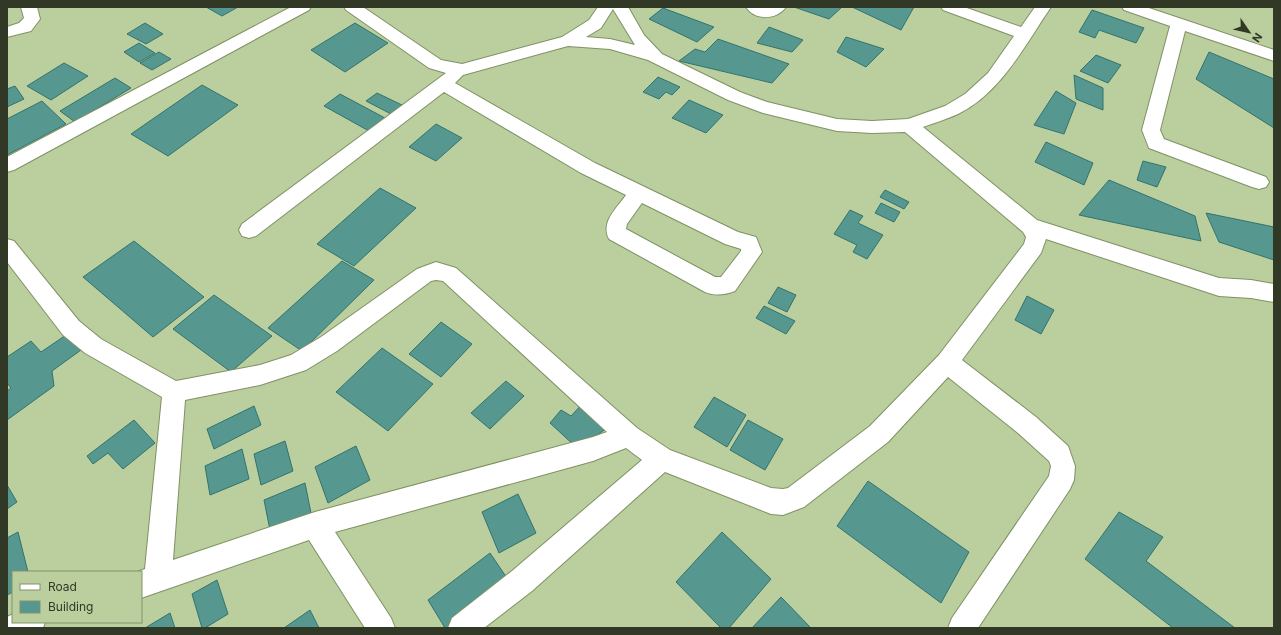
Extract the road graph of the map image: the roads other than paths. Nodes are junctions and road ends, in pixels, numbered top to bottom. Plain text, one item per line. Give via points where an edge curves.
1 (29, 7) edge
2 (303, 7) edge
3 (352, 7) edge
4 (606, 7) edge
5 (620, 7) edge
6 (754, 7) edge
7 (778, 7) edge
8 (949, 7) edge
9 (1043, 7) edge
10 (1130, 7) edge
11 (1179, 24) junction
12 (7, 32) edge
13 (1024, 34) junction
14 (568, 41) junction
15 (1274, 56) edge
16 (655, 57) junction
17 (462, 70) junction
18 (443, 84) junction
19 (909, 125) junction
20 (7, 165) edge
21 (1259, 182) dead end
22 (639, 193) junction
23 (1030, 226) junction
24 (249, 230) dead end
25 (7, 247) edge
26 (1274, 293) edge
27 (947, 362) junction
28 (174, 392) junction
29 (628, 436) junction
30 (662, 458) junction
31 (316, 525) junction
32 (149, 582) edge
33 (28, 623) edge
34 (14, 628) edge
35 (380, 628) edge
36 (462, 628) edge
37 (962, 628) edge

1 - 12 street via 32,19 25,27
2 - 20 street
3 - 17 street via 435,64
4 - 14 street via 595,24
5 - 16 street via 638,38
6 - 7 street via 764,12 773,12
8 - 13 street
9 - 13 street
10 - 11 street
11 - 15 street
11 - 21 street via 1151,130 1156,143
13 - 19 street via 994,77 971,98 951,110
14 - 16 street via 610,44
14 - 17 street
16 - 19 street via 734,96 763,107 837,125
17 - 18 street
18 - 22 street via 588,168
18 - 24 street
19 - 23 street
22 - 22 street via 732,238 749,243 752,252 728,285 713,286 616,233 617,222
23 - 26 street via 1219,287
23 - 27 street via 1036,237 1034,247
25 - 28 street via 71,328 93,346
27 - 30 street via 879,434 795,498 783,502 771,501
27 - 37 street via 1059,454 1063,466 1061,480
28 - 29 street via 260,375 298,363 329,344 424,275 436,271 449,274
28 - 32 street
29 - 30 street
29 - 31 street via 593,449
30 - 36 street via 522,581
31 - 32 street
31 - 35 street
33 - 34 street

